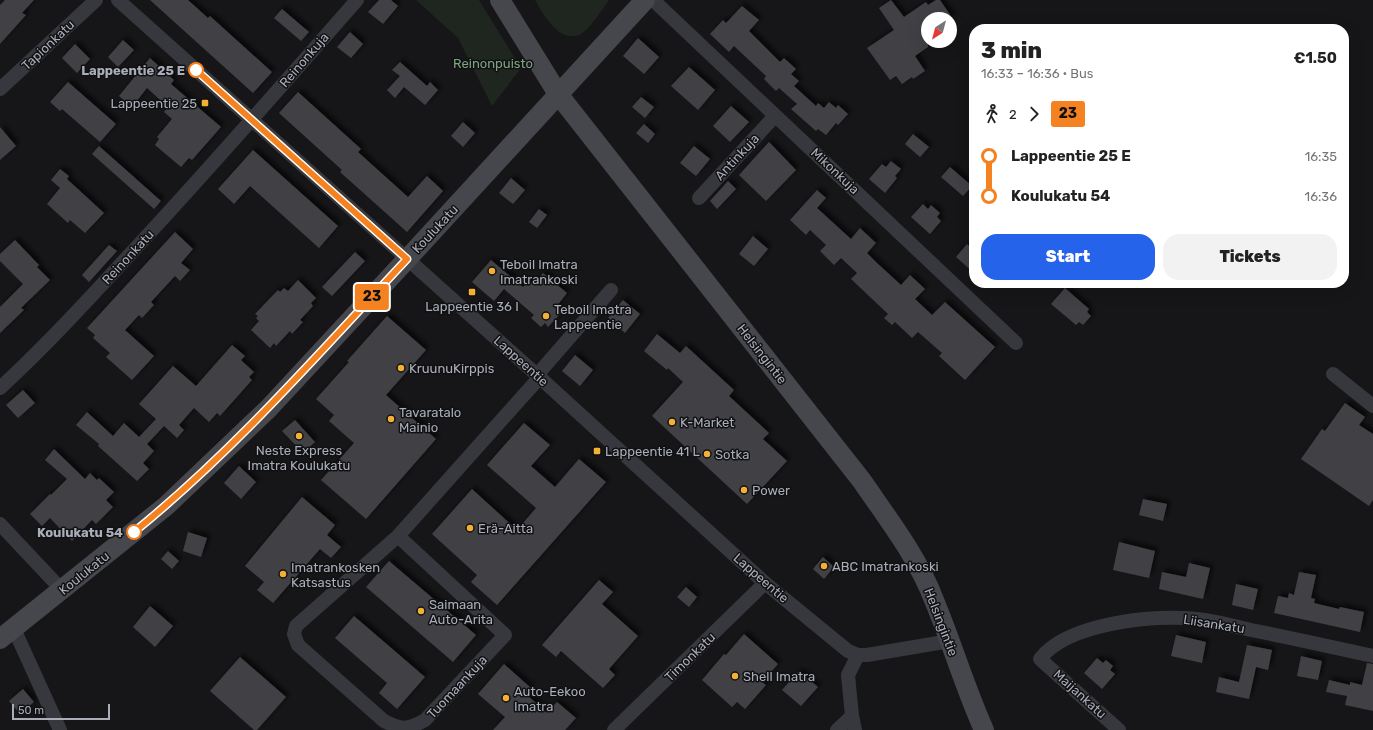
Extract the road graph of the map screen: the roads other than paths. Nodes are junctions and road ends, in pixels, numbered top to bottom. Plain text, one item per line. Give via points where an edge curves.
1 (96, 0) edge
2 (118, 0) edge
3 (357, 0) edge
4 (500, 0) edge
5 (645, 0) edge
6 (653, 0) edge
7 (0, 89) edge
8 (558, 94) junction
9 (776, 116) junction
10 (252, 121) junction
11 (699, 198) dead end
12 (407, 259) junction
13 (611, 290) dead end
14 (1016, 343) dead end
15 (1332, 374) dead end
16 (538, 376) junction
17 (0, 388) edge
18 (1373, 406) edge
19 (0, 524) edge
20 (398, 536) junction
21 (765, 583) junction
22 (62, 590) junction
23 (7, 634) edge
24 (950, 641) junction
25 (858, 655) junction
26 (1373, 656) edge
27 (1040, 659) joint
28 (852, 716) junction
29 (60, 730) edge
30 (614, 730) edge
31 (837, 730) edge
32 (854, 730) edge
33 (984, 730) edge
34 (1119, 730) edge

1 - 7 street, Tapionkatu
2 - 10 street, Lappeentie
3 - 10 street, Reinonkuja
4 - 8 street, Helsingintie
5 - 8 street, Koulukatu
6 - 9 street, Mikonkuja
8 - 12 street, Koulukatu
8 - 24 street, Helsingintie via 862,481 919,567
9 - 11 street, Antinkuja
9 - 14 street, Mikonkuja
10 - 12 street, Lappeentie
10 - 17 street, Reinonkatu via 102,285
12 - 16 street, Lappeentie
12 - 22 street, Koulukatu via 262,414 166,506
13 - 16 street, Tuomaankuja
15 - 18 street
16 - 20 street, Tuomaankuja
16 - 21 street, Lappeentie
19 - 22 street
20 - 20 street, Tuomaankuja via 296,626 294,634 298,645 310,657 384,721 398,729 414,728 425,720 505,635
21 - 25 street, Lappeentie via 848,651
21 - 30 street, Timonkatu
22 - 23 street, Koulukatu
23 - 29 street
24 - 25 street
24 - 33 street, Helsingintie
25 - 28 street via 848,675
26 - 27 street, Liisankatu via 1197,619 1155,617 1092,627 1061,640
27 - 34 street, Maijankatu
28 - 31 street
28 - 32 street

